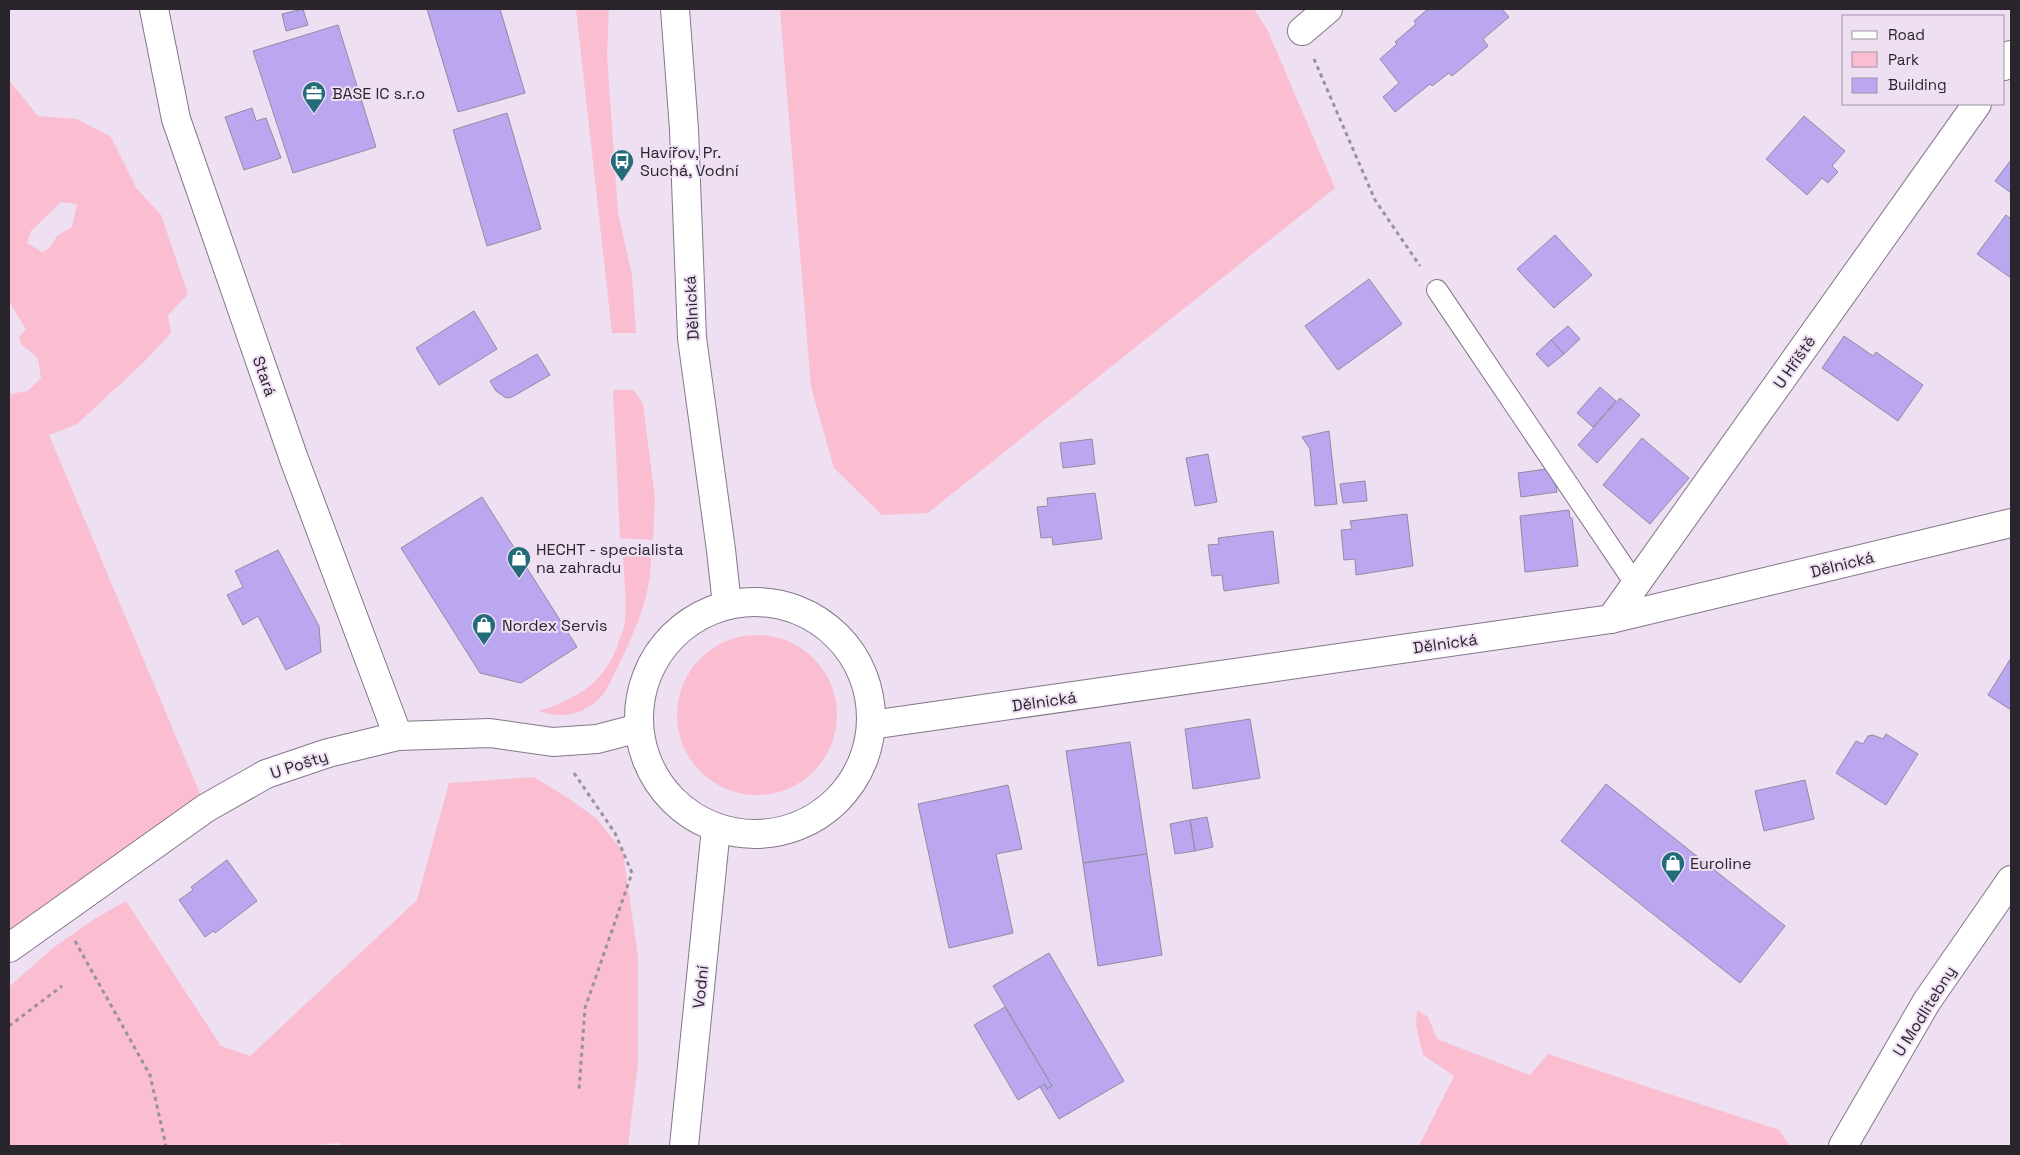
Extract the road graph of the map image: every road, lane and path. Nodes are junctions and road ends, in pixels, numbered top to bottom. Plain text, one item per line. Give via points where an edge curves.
1 (154, 9) edge
2 (674, 9) edge
3 (1328, 9) edge
4 (1302, 31) joint
5 (1976, 105) edge
6 (1436, 290) joint
7 (2011, 523) edge
8 (1636, 585) junction
9 (727, 605) junction
10 (1612, 620) junction
11 (871, 725) junction
12 (639, 728) junction
13 (398, 736) junction
14 (553, 742) junction
15 (716, 828) junction
16 (2011, 880) edge
17 (57, 913) junction
18 (9, 948) edge
19 (62, 986) dead end
20 (9, 1026) edge
21 (579, 1090) dead end
22 (166, 1146) edge
23 (684, 1146) edge
24 (1843, 1146) edge

1 - 13 street, Stará via 176,119 294,459
2 - 9 street, Dělnická via 684,129 692,338
3 - 4 street
4 - 6 path via 1375,200
5 - 8 street, U Hřiště
6 - 8 lane
7 - 10 street, Dělnická
8 - 10 street, U Hřiště
9 - 11 street via 763,602 798,610 829,629 853,656 868,689
9 - 12 street via 696,617 670,637 651,664 640,695
10 - 11 street, Dělnická
11 - 15 street via 866,752 856,777 819,816 769,834 742,834
12 - 14 street, U Pošty via 597,739
12 - 15 street via 646,760 662,790 686,813
13 - 14 street, U Pošty via 490,733
13 - 17 street, U Pošty via 328,753 266,774 206,808
14 - 21 path via 615,833 632,872 585,1008
15 - 23 street, Vodní
16 - 24 street, U Modlitebny via 1927,1002
17 - 18 street, U Pošty
17 - 22 path via 150,1075
19 - 20 path

